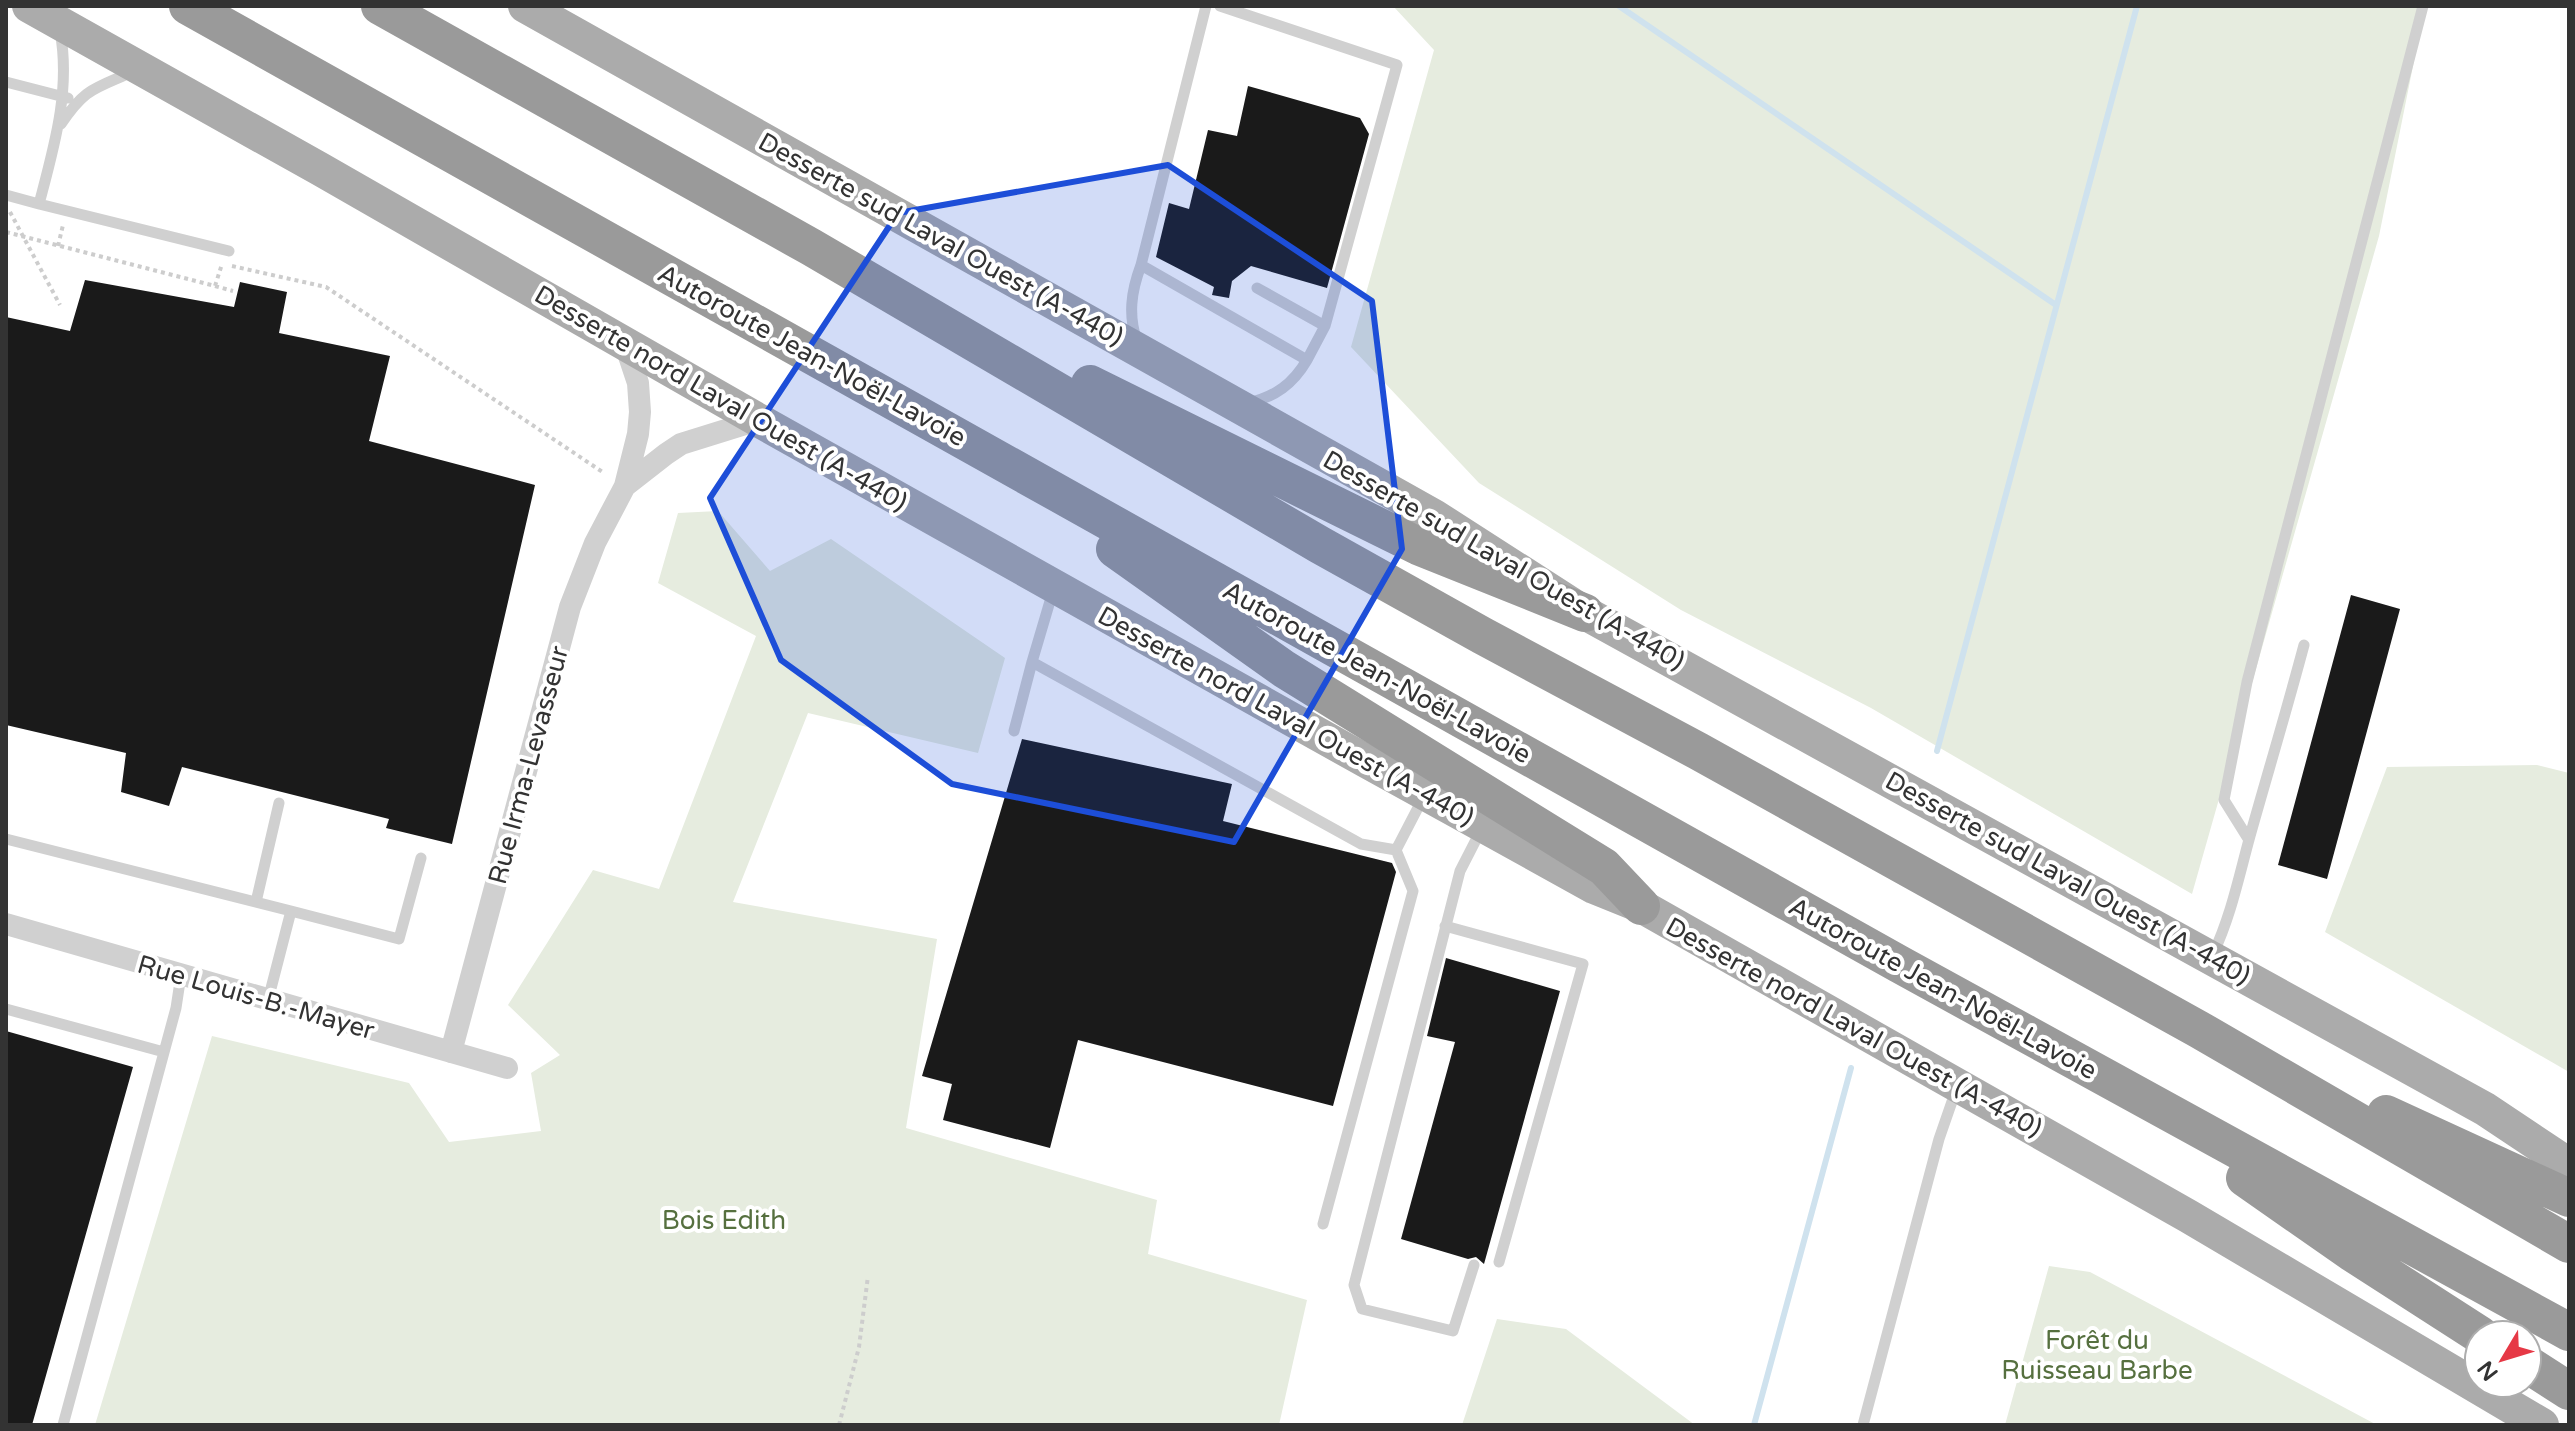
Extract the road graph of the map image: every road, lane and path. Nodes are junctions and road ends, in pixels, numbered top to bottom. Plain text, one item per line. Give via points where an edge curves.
1 (29, 6) edge
2 (188, 6) edge
3 (380, 6) edge
4 (525, 6) edge
5 (1206, 6) edge
6 (1220, 6) edge
7 (2423, 6) edge
8 (58, 22) junction
9 (141, 68) junction
10 (6, 82) edge
11 (63, 96) junction
12 (76, 102) junction
13 (58, 128) junction
14 (6, 195) edge
15 (39, 204) junction
16 (66, 210) junction
17 (11, 215) dead end
18 (6, 232) edge
19 (23, 237) junction
20 (58, 246) junction
21 (811, 247) junction
22 (229, 251) dead end
23 (1141, 265) junction
24 (215, 286) junction
25 (1257, 288) dead end
26 (233, 291) dead end
27 (60, 305) dead end
28 (1325, 326) junction
29 (625, 344) junction
30 (1140, 350) junction
31 (1307, 360) junction
32 (1237, 405) junction
33 (758, 420) junction
34 (950, 432) junction
35 (604, 473) dead end
36 (625, 486) junction
37 (1054, 586) junction
38 (1585, 613) junction
39 (2304, 645) dead end
40 (1032, 662) junction
41 (1014, 731) dead end
42 (1426, 794) junction
43 (279, 803) dead end
44 (1484, 826) junction
45 (6, 839) edge
46 (2249, 840) junction
47 (1396, 850) junction
48 (421, 858) dead end
49 (256, 902) junction
50 (1641, 906) junction
51 (291, 911) junction
52 (6, 924) edge
53 (1445, 926) junction
54 (2211, 958) junction
55 (181, 975) junction
56 (268, 1000) junction
57 (6, 1009) edge
58 (2198, 1029) junction
59 (164, 1052) junction
60 (451, 1052) junction
61 (507, 1068) dead end
62 (2088, 1069) junction
63 (1958, 1086) junction
64 (2485, 1109) junction
65 (2569, 1145) edge
66 (2569, 1165) edge
67 (2569, 1198) edge
68 (1323, 1224) dead end
69 (2569, 1244) edge
70 (1499, 1262) dead end
71 (1474, 1265) dead end
72 (868, 1276) dead end
73 (2463, 1324) edge
74 (2569, 1332) edge
75 (2543, 1374) edge
76 (2569, 1391) edge
77 (63, 1425) edge
78 (839, 1425) edge
79 (1863, 1425) edge
80 (2542, 1425) edge

1 - 8 main road, Desserte nord Laval Ouest (A-440)
2 - 34 highway, Autoroute Jean-Noël-Lavoie
3 - 21 highway
4 - 30 main road, Desserte sud Laval Ouest (A-440)
5 - 23 lane
6 - 28 lane via 1397,65
7 - 46 lane via 2247,682 2224,800
8 - 9 main road, Desserte nord Laval Ouest (A-440)
8 - 11 lane
9 - 12 lane
9 - 29 main road, Desserte nord Laval Ouest (A-440)
10 - 11 lane
11 - 12 lane
11 - 13 lane
12 - 13 lane
13 - 15 lane
14 - 15 lane
15 - 16 lane
16 - 20 path
16 - 22 lane
17 - 19 path
18 - 19 path
19 - 20 path
19 - 27 path
20 - 24 path
21 - 38 highway via 1418,546
21 - 58 highway via 1320,545
23 - 30 lane via 1131,314
23 - 31 lane
24 - 26 path
24 - 35 path via 222,264 326,287
25 - 28 lane
28 - 31 lane
29 - 33 main road, Desserte nord Laval Ouest (A-440)
29 - 36 street, Rue Irma-Levasseur via 638,383 640,412
30 - 32 main road, Desserte sud Laval Ouest (A-440)
31 - 32 lane via 1284,388
32 - 38 main road, Desserte sud Laval Ouest (A-440) via 1434,516
33 - 36 street, Rue Irma-Levasseur via 681,444
33 - 37 main road, Desserte nord Laval Ouest (A-440)
34 - 50 highway via 1284,669 1604,867
34 - 62 highway, Autoroute Jean-Noël-Lavoie
36 - 60 street, Rue Irma-Levasseur via 570,607
37 - 40 lane
37 - 42 main road, Desserte nord Laval Ouest (A-440)
38 - 54 main road, Desserte sud Laval Ouest (A-440)
39 - 46 lane
40 - 41 lane
40 - 47 lane via 1361,844
42 - 44 main road, Desserte nord Laval Ouest (A-440)
42 - 47 lane
43 - 49 lane
44 - 50 main road, Desserte nord Laval Ouest (A-440) via 1594,887
44 - 53 lane via 1460,871
45 - 49 lane
46 - 54 lane via 2238,888
47 - 68 lane via 1413,891
48 - 51 lane via 399,939
49 - 51 lane
50 - 63 main road, Desserte nord Laval Ouest (A-440)
51 - 56 lane
52 - 55 street, Rue Louis-B.-Mayer
53 - 70 lane via 1583,964
53 - 71 lane via 1354,1285 1362,1309 1453,1331
54 - 64 main road, Desserte sud Laval Ouest (A-440)
55 - 56 street, Rue Louis-B.-Mayer
55 - 59 lane
56 - 60 street, Rue Louis-B.-Mayer
57 - 59 lane
58 - 67 highway
58 - 69 highway
59 - 77 lane
60 - 61 street, Rue Louis-B.-Mayer
62 - 73 highway
62 - 74 highway, Autoroute Jean-Noël-Lavoie
63 - 79 lane
63 - 80 main road, Desserte nord Laval Ouest (A-440)
64 - 65 main road
64 - 66 main road
72 - 78 path via 859,1347
75 - 76 highway

